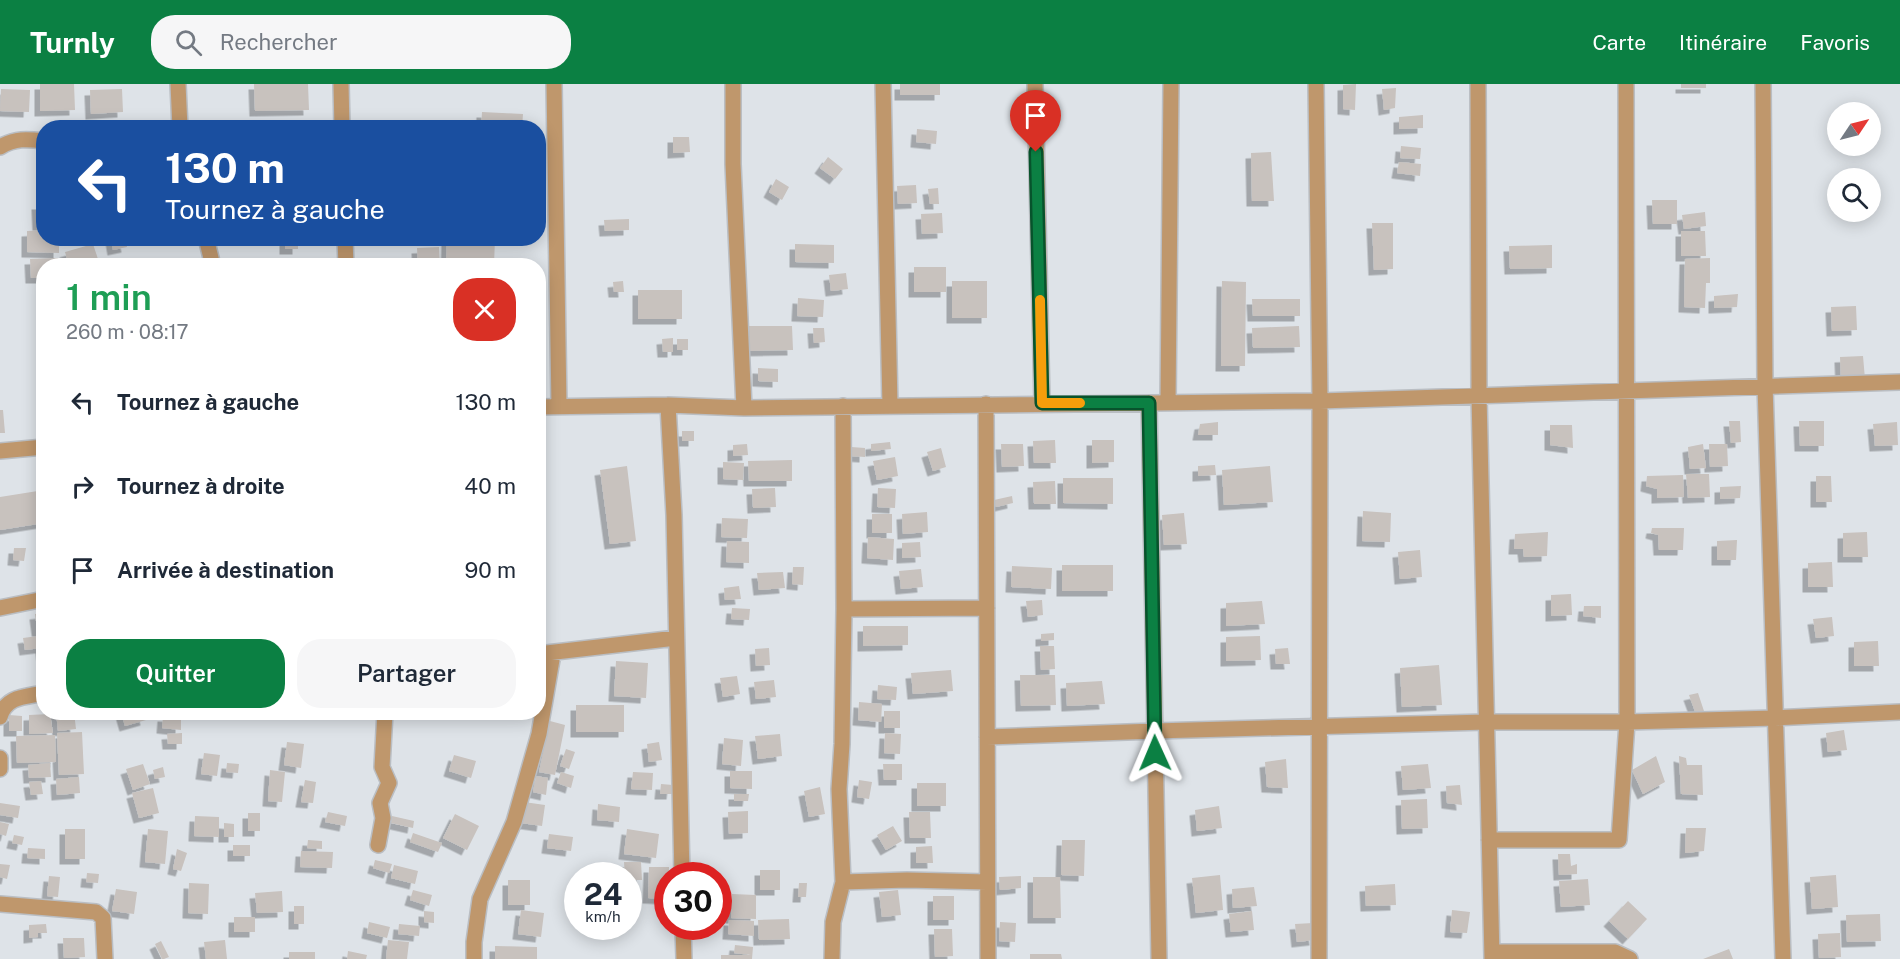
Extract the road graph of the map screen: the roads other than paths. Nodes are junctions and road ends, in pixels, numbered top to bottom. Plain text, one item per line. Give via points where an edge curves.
1 (178, 84) edge
2 (341, 84) edge
3 (554, 84) edge
4 (733, 84) edge
5 (884, 84) edge
6 (1035, 84) edge
7 (1170, 84) edge
8 (1316, 84) edge
9 (1478, 84) edge
10 (1626, 84) edge
11 (1762, 84) edge
12 (180, 120) edge
13 (342, 120) edge
14 (36, 140) edge
15 (0, 147) edge
16 (1900, 382) edge
17 (1765, 385) junction
18 (1627, 392) junction
19 (1479, 396) junction
20 (1320, 401) junction
21 (1042, 403) junction
22 (1149, 403) junction
23 (1168, 403) junction
24 (987, 404) junction
25 (668, 405) junction
26 (559, 406) junction
27 (843, 406) junction
28 (890, 406) junction
29 (546, 407) edge
30 (744, 408) junction
31 (36, 448) edge
32 (0, 451) edge
33 (36, 601) edge
34 (0, 608) edge
35 (987, 608) junction
36 (844, 609) junction
37 (676, 638) junction
38 (546, 654) edge
39 (36, 695) edge
40 (1900, 712) edge
41 (0, 717) edge
42 (1775, 718) junction
43 (385, 720) edge
44 (540, 720) edge
45 (1486, 722) junction
46 (1627, 722) junction
47 (1320, 726) junction
48 (1155, 730) junction
49 (987, 737) junction
50 (0, 758) edge
51 (0, 769) edge
52 (1489, 840) junction
53 (378, 844) dead end
54 (682, 862) edge
55 (843, 882) junction
56 (987, 882) junction
57 (0, 904) edge
58 (683, 940) edge
59 (1492, 955) edge
60 (105, 959) edge
61 (474, 959) edge
62 (684, 959) edge
63 (832, 959) edge
64 (988, 959) edge
65 (1159, 959) edge
66 (1319, 959) edge
67 (1630, 959) edge
68 (1783, 959) edge

1 - 12 street
2 - 13 street
3 - 26 street
4 - 30 street
5 - 28 street
6 - 21 street
7 - 23 street
8 - 20 street
9 - 19 street
10 - 18 street
11 - 17 street
14 - 15 street via 8,142
16 - 17 street
17 - 18 street
17 - 42 street
18 - 19 street
18 - 46 street
19 - 20 street
19 - 45 street
20 - 23 street
20 - 47 street
21 - 22 street
21 - 24 street
22 - 23 street
22 - 48 street
24 - 28 street
24 - 35 street
25 - 26 street
25 - 30 street
25 - 37 street
26 - 29 street
27 - 28 street
27 - 30 street
27 - 36 street
31 - 32 street
33 - 34 street
35 - 36 street
35 - 49 street
36 - 55 street via 839,789
37 - 38 street
37 - 54 street
39 - 41 street via 11,700 2,708
40 - 42 street
42 - 46 street
42 - 68 street
43 - 53 street via 382,767 389,783 380,803 383,818
44 - 61 street via 514,822 480,899
45 - 46 street
45 - 47 street
45 - 52 street
46 - 52 street via 1619,840
47 - 48 street
47 - 66 street
48 - 49 street
48 - 65 street
49 - 56 street
50 - 51 street
52 - 59 street
55 - 56 street
55 - 63 street via 833,922
56 - 64 street
57 - 60 street via 96,912 103,918
58 - 62 street
59 - 67 street via 1615,952

